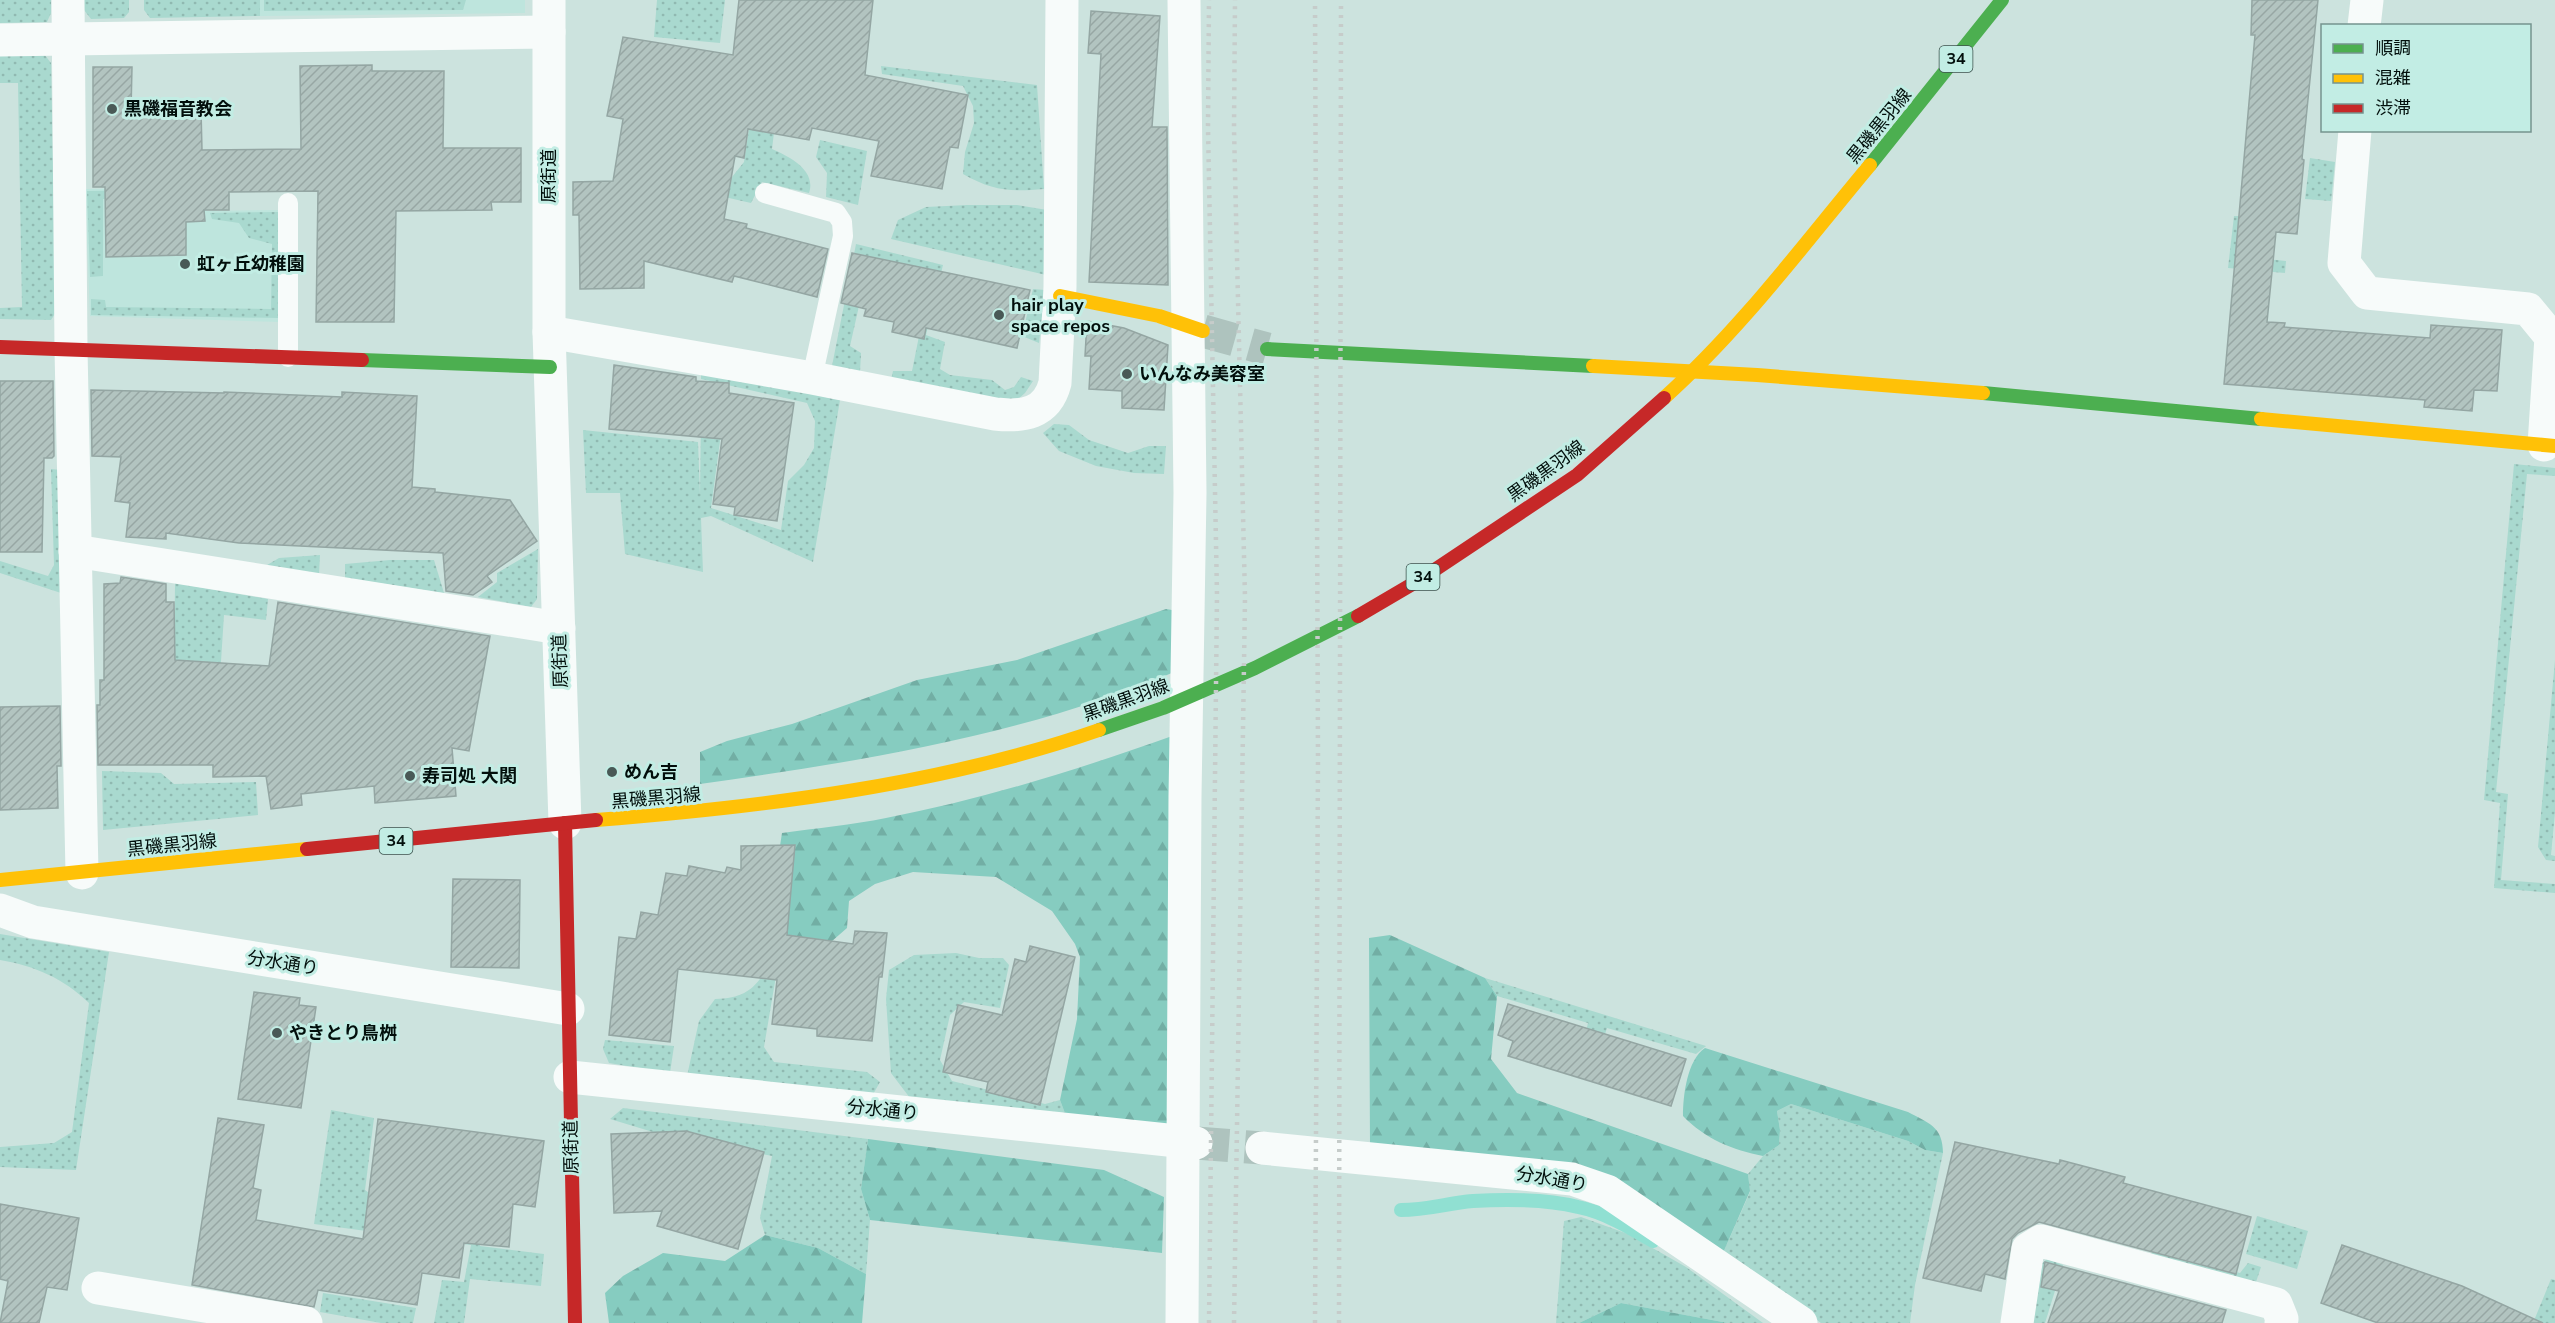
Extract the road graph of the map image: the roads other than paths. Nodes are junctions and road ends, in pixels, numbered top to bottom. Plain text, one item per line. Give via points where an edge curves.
1 (68, 0) edge
2 (549, 0) edge
3 (1062, 0) edge
4 (1184, 0) edge
5 (2002, 0) edge
6 (2367, 0) edge
7 (2364, 24) edge
8 (549, 32) junction
9 (69, 38) junction
10 (0, 40) edge
11 (2355, 132) edge
12 (765, 193) dead end
13 (288, 203) dead end
14 (1060, 296) junction
15 (1195, 328) junction
16 (549, 332) junction
17 (0, 347) edge
18 (71, 349) junction
19 (1267, 349) tunnel mouth
20 (288, 357) junction
21 (550, 367) junction
22 (812, 378) junction
23 (2549, 445) edge
24 (75, 551) junction
25 (559, 628) junction
26 (566, 823) junction
27 (82, 873) junction
28 (0, 880) edge
29 (0, 910) edge
30 (568, 1009) junction
31 (570, 1077) junction
32 (1189, 1142) junction
33 (1262, 1148) tunnel mouth
34 (98, 1288) dead end
35 (306, 1323) edge
36 (575, 1323) edge
37 (1182, 1323) edge
38 (1801, 1323) edge
39 (2017, 1323) edge
40 (2281, 1323) edge

1 - 9 street
2 - 8 street, 原街道
3 - 14 street
4 - 15 street
5 - 26 street, 黒磯黒羽線 / 34 via 1744,317 1695,370 1577,475 1352,620 1163,708 1016,755 909,780 792,799 712,811
6 - 7 street
8 - 9 street
8 - 16 street, 原街道
9 - 10 street
9 - 18 street
11 - 23 street via 2344,263 2367,293 2528,309 2551,338
12 - 22 lane via 836,213 842,222 843,236
13 - 20 lane
14 - 15 street via 1159,316
14 - 22 street via 1055,383 1052,395 1034,412 1015,416 995,414
15 - 32 street via 1190,493
16 - 21 street, 原街道
16 - 22 street
17 - 18 street
18 - 20 street
18 - 24 street
19 - 23 street via 1757,375
20 - 21 street
21 - 25 street, 原街道
24 - 25 street
24 - 27 street
25 - 26 street, 原街道
26 - 27 street, 黒磯黒羽線 / 34
26 - 30 street, 原街道
27 - 28 street, 黒磯黒羽線 / 34
29 - 30 street, 分水通り via 33,922
30 - 31 street, 原街道
31 - 32 street, 分水通り
31 - 36 street, 原街道
32 - 37 street
33 - 38 street, 分水通り via 1572,1179 1607,1191
34 - 35 street
39 - 40 street via 2028,1249 2041,1241 2276,1304

